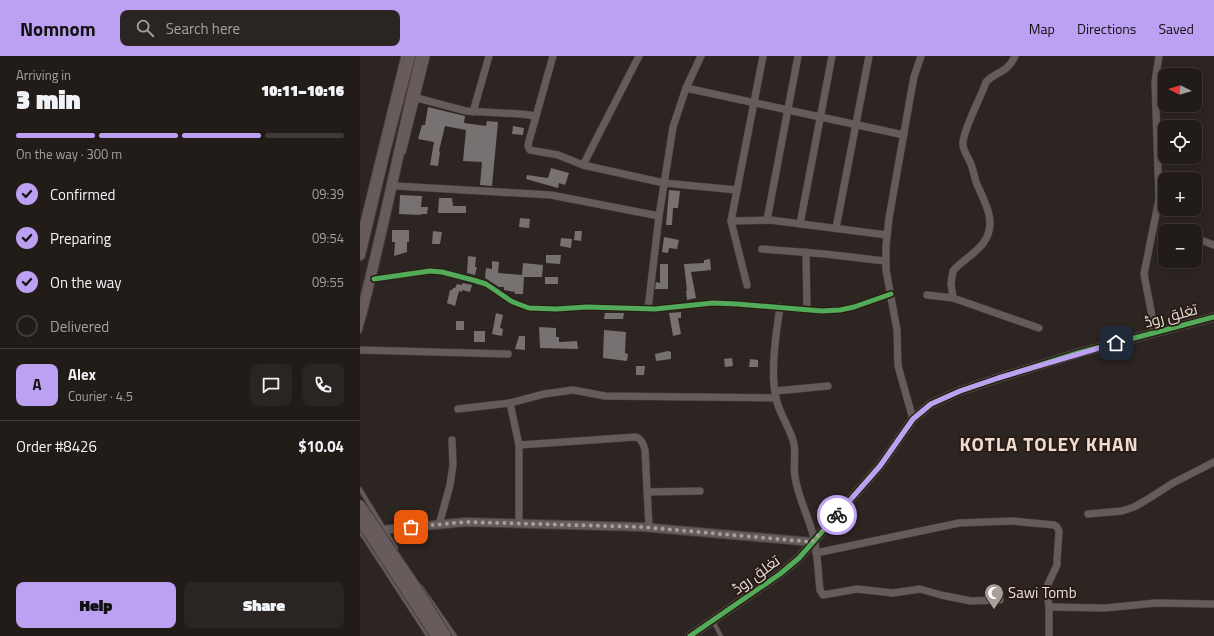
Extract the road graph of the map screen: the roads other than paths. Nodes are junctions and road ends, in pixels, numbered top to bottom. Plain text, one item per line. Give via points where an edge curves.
1 (403, 56) edge
2 (410, 56) edge
3 (421, 56) edge
4 (428, 56) edge
5 (489, 56) edge
6 (553, 56) edge
7 (639, 56) edge
8 (701, 56) edge
9 (763, 56) edge
10 (798, 56) edge
11 (832, 56) edge
12 (869, 56) edge
13 (921, 56) edge
14 (1015, 56) edge
15 (1158, 56) edge
16 (686, 88) junction
17 (417, 98) junction
18 (754, 103) junction
19 (788, 110) junction
20 (473, 112) junction
21 (536, 116) junction
22 (821, 117) junction
23 (856, 124) junction
24 (904, 135) junction
25 (403, 156) dead end
26 (401, 164) dead end
27 (583, 165) junction
28 (664, 182) junction
29 (396, 186) junction
30 (737, 190) junction
31 (659, 216) junction
32 (767, 220) junction
33 (731, 221) junction
34 (800, 224) junction
35 (836, 228) junction
36 (360, 231) edge
37 (887, 235) junction
38 (1202, 241) edge
39 (1214, 245) edge
40 (762, 249) dead end
41 (806, 252) junction
42 (360, 254) edge
43 (886, 261) junction
44 (374, 279) junction
45 (747, 285) dead end
46 (891, 294) junction
47 (927, 295) dead end
48 (953, 298) junction
49 (780, 307) junction
50 (648, 309) junction
51 (807, 310) junction
52 (1214, 316) edge
53 (360, 319) edge
54 (1039, 328) dead end
55 (360, 331) edge
56 (1155, 332) junction
57 (360, 350) edge
58 (508, 354) dead end
59 (828, 386) dead end
60 (775, 390) junction
61 (776, 398) junction
62 (510, 404) junction
63 (458, 409) dead end
64 (913, 419) junction
65 (452, 440) dead end
66 (519, 446) junction
67 (1214, 462) edge
68 (360, 490) edge
69 (700, 491) dead end
70 (647, 492) junction
71 (360, 505) edge
72 (1088, 514) dead end
73 (360, 520) edge
74 (439, 524) junction
75 (519, 524) junction
76 (649, 527) junction
77 (383, 529) junction
78 (360, 532) edge
79 (813, 541) junction
80 (816, 553) junction
81 (399, 554) dead end
82 (403, 560) dead end
83 (1000, 600) dead end
84 (1214, 604) edge
85 (1049, 607) junction
86 (712, 621) junction
87 (428, 636) edge
88 (436, 636) edge
89 (446, 636) edge
90 (455, 636) edge
91 (690, 636) edge
92 (721, 636) edge
93 (1049, 636) edge

1 - 36 lane
2 - 42 main road
3 - 53 main road
4 - 17 lane
5 - 20 street
6 - 21 street
7 - 27 street
8 - 16 street
9 - 18 street
10 - 19 street
11 - 22 street
12 - 23 street
13 - 24 street via 914,77
14 - 48 street via 1008,67 986,82 965,132 963,147 985,199 990,227 985,241 976,252 953,271
15 - 56 street via 1155,82 1159,199 1144,274
16 - 18 street
16 - 28 street via 673,127
17 - 20 street
17 - 25 lane
18 - 19 street
18 - 30 street
19 - 22 street
19 - 32 street
20 - 21 street
21 - 27 street via 528,146 530,150 558,155
22 - 23 street
22 - 34 street
23 - 24 street
23 - 35 street
24 - 37 street
26 - 29 lane
27 - 28 street
28 - 30 street
28 - 31 street
29 - 31 street via 551,195
29 - 44 lane
30 - 33 street
31 - 50 street
32 - 33 street
32 - 34 street
33 - 45 street
34 - 35 street
35 - 37 street
37 - 43 street
38 - 39 street
40 - 41 street
41 - 43 street
41 - 51 street
43 - 46 street
44 - 50 street via 430,271 442,272 486,284 511,301 529,308
44 - 55 lane
46 - 51 street via 840,310
46 - 64 street via 897,330 898,366
47 - 48 street
48 - 54 street
49 - 50 street via 713,303
49 - 51 street
49 - 60 street via 775,355
52 - 56 street, تغلق روڈ
56 - 64 street, تغلق روڈ via 1078,353 966,389 931,404
57 - 58 street
59 - 60 street
60 - 61 street
61 - 62 street via 604,396 573,390 544,394
61 - 79 street via 793,441 795,478
62 - 63 street
62 - 66 street
64 - 79 street, تغلق روڈ via 880,466
65 - 74 street via 453,465 450,485
66 - 70 street via 639,438 645,450
66 - 75 street
67 - 72 street via 1134,507
68 - 77 lane
69 - 70 street
70 - 76 street
71 - 89 main road, bridge
73 - 88 main road, bridge
74 - 75 street
74 - 77 street
75 - 76 street
76 - 79 street
77 - 78 street
77 - 81 lane
78 - 87 lane
79 - 80 street
79 - 86 street, تغلق روڈ via 799,558 780,574
80 - 83 street via 822,595 857,589 893,593 920,589 972,601
80 - 85 street via 958,523 1012,521 1054,525 1059,531 1058,561 1048,584
82 - 90 lane
84 - 85 street via 1156,603 1105,608
85 - 93 street
86 - 91 street, تغلق روڈ
86 - 92 lane

